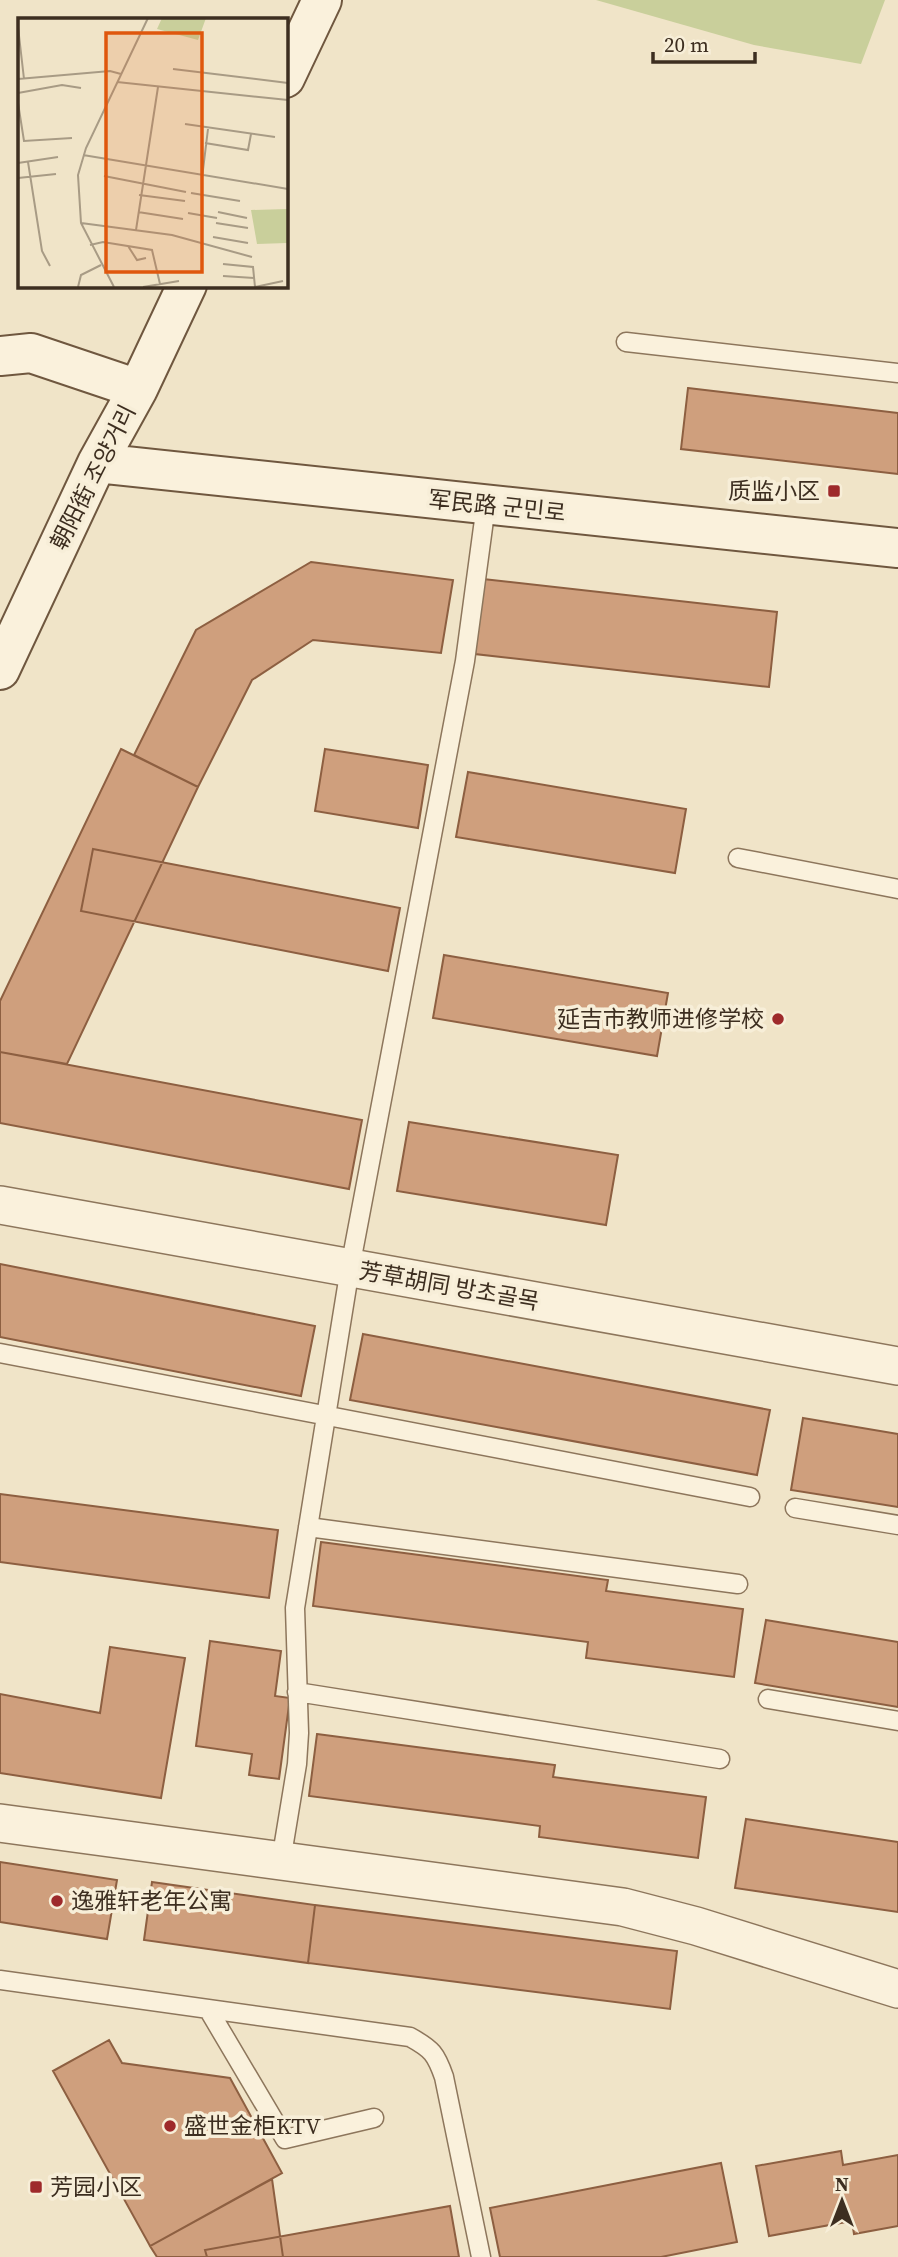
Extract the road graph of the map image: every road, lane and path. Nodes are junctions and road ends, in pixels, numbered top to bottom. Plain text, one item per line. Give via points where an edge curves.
1 (322, 0) edge
2 (287, 74) edge
3 (186, 287) edge
4 (626, 342) dead end
5 (0, 356) edge
6 (898, 373) edge
7 (138, 389) junction
8 (97, 463) junction
9 (486, 505) junction
10 (898, 548) edge
11 (0, 670) edge
12 (738, 858) dead end
13 (898, 889) edge
14 (0, 1205) edge
15 (350, 1268) junction
16 (0, 1353) edge
17 (898, 1366) edge
18 (326, 1416) junction
19 (750, 1497) dead end
20 (795, 1508) dead end
21 (898, 1525) edge
22 (308, 1527) junction
23 (738, 1584) dead end
24 (297, 1692) junction
25 (768, 1699) dead end
26 (898, 1721) edge
27 (720, 1759) dead end
28 (0, 1823) edge
29 (281, 1861) junction
30 (0, 1980) edge
31 (898, 1989) edge
32 (208, 2009) junction
33 (374, 2118) dead end
34 (481, 2257) edge

1 - 2 street
3 - 7 street, 朝阳街 조양거리
4 - 6 lane
5 - 7 street via 31,353
7 - 8 street, 朝阳街 조양거리
8 - 9 street, 军民路 군민로
8 - 11 street, 朝阳街 조양거리
9 - 10 street, 军民路 군민로
9 - 15 lane via 465,661
12 - 13 lane
14 - 15 street, 芳草胡同 방초골목
15 - 17 street, 芳草胡同 방초골목
15 - 18 lane
16 - 18 lane
18 - 19 lane
18 - 22 lane
20 - 21 lane
22 - 23 lane
22 - 24 lane via 295,1608
24 - 27 lane
24 - 29 lane via 297,1764
25 - 26 lane
28 - 29 street
29 - 31 street via 624,1907
30 - 32 lane
32 - 33 lane via 285,2138
32 - 34 lane via 410,2037 429,2047 444,2077

